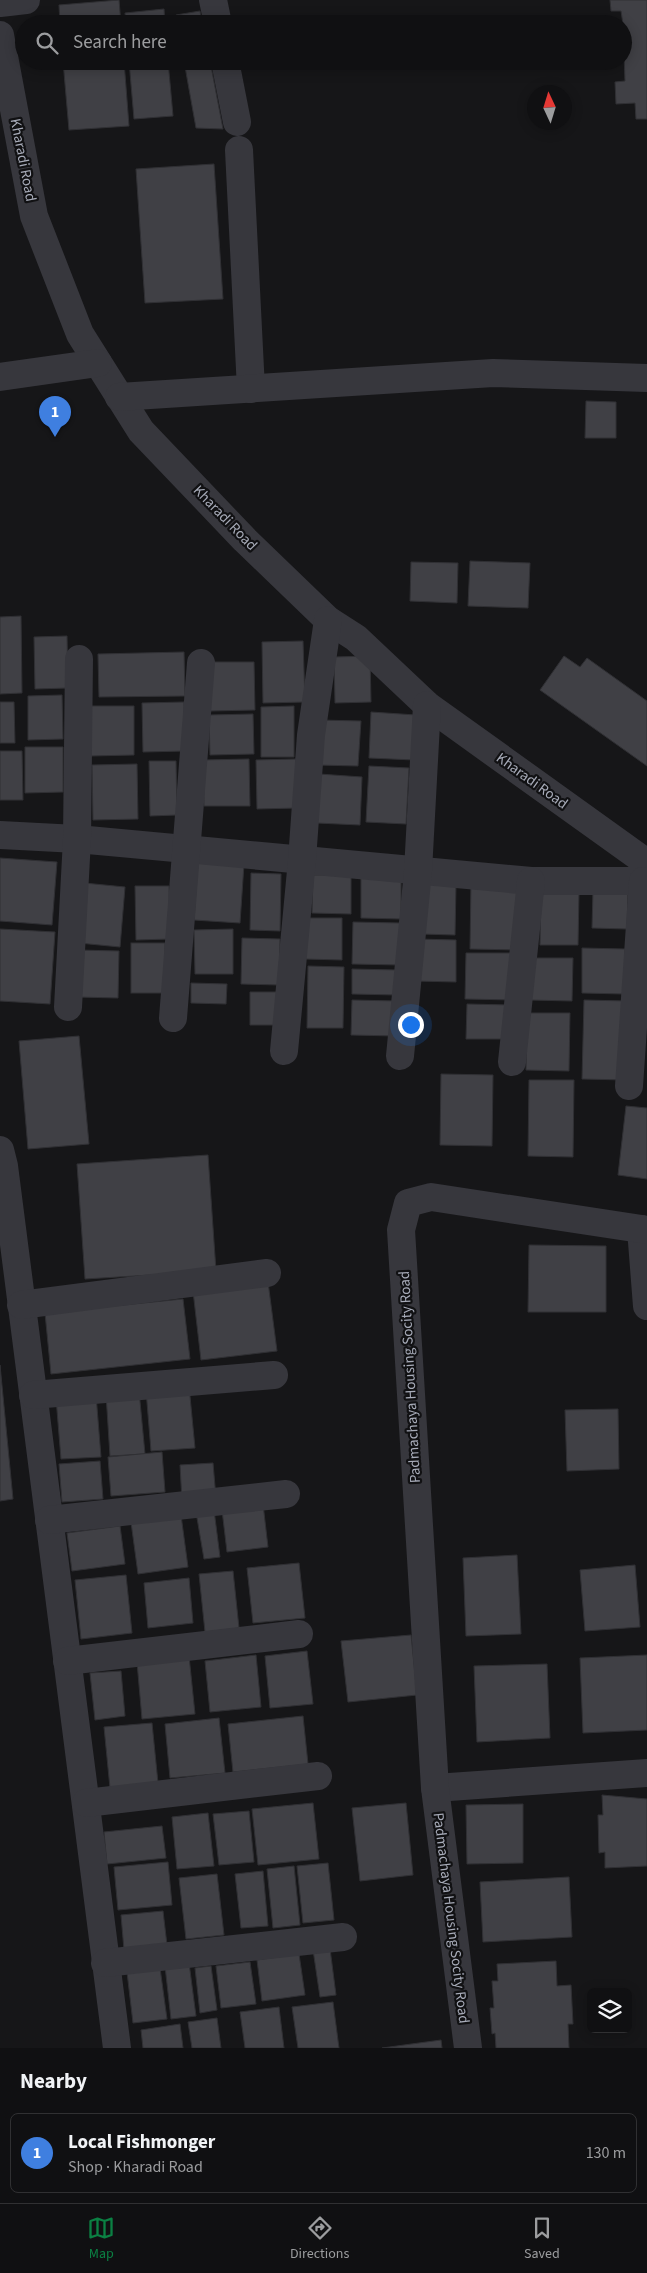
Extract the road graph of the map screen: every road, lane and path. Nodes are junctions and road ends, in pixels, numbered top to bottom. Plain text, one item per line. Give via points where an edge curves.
1 (26, 0) edge
2 (213, 0) edge
3 (0, 3) edge
4 (216, 15) edge
5 (0, 35) edge
6 (227, 70) edge
7 (237, 122) dead end
8 (239, 150) dead end
9 (98, 363) junction
10 (0, 377) edge
11 (647, 378) edge
12 (251, 389) junction
13 (119, 397) junction
14 (328, 620) junction
15 (79, 660) dead end
16 (201, 663) dead end
17 (427, 706) junction
18 (0, 835) edge
19 (78, 838) junction
20 (186, 849) junction
21 (302, 860) junction
22 (418, 871) junction
23 (646, 875) edge
24 (531, 881) junction
25 (68, 1007) dead end
26 (173, 1018) dead end
27 (284, 1051) dead end
28 (400, 1056) dead end
29 (512, 1062) dead end
30 (629, 1086) dead end
31 (0, 1150) edge
32 (644, 1230) edge
33 (267, 1273) dead end
34 (21, 1305) junction
35 (647, 1306) edge
36 (274, 1375) dead end
37 (33, 1395) junction
38 (286, 1494) dead end
39 (49, 1520) junction
40 (299, 1634) dead end
41 (67, 1661) junction
42 (647, 1773) edge
43 (318, 1776) dead end
44 (435, 1788) junction
45 (86, 1803) junction
46 (343, 1937) dead end
47 (106, 1963) junction
48 (117, 2048) edge
49 (468, 2048) edge

1 - 3 street
2 - 4 street
5 - 9 street, Kharadi Road via 34,216 80,334
6 - 7 street
8 - 12 street
9 - 10 street
9 - 13 street, Kharadi Road
11 - 12 street via 493,373
12 - 13 street
13 - 14 street, Kharadi Road via 141,432
14 - 17 street, Kharadi Road via 356,638
14 - 21 street via 311,735
15 - 19 street
16 - 20 street
17 - 22 street
17 - 23 street, Kharadi Road
18 - 19 street
19 - 20 street
19 - 25 street
20 - 21 street
20 - 26 street
21 - 22 street
21 - 27 street
22 - 24 street
22 - 28 street
23 - 24 street
23 - 30 street
24 - 29 street
31 - 34 street
32 - 35 street, Padmachaya Housing Socity Road
32 - 44 street, Padmachaya Housing Socity Road via 431,1197 408,1202 401,1230
33 - 34 street
34 - 37 street
36 - 37 street
37 - 39 street
38 - 39 street
39 - 41 street
40 - 41 street
41 - 45 street
42 - 44 street
43 - 45 street
44 - 49 street, Padmachaya Housing Socity Road
45 - 47 street
46 - 47 street
47 - 48 street

